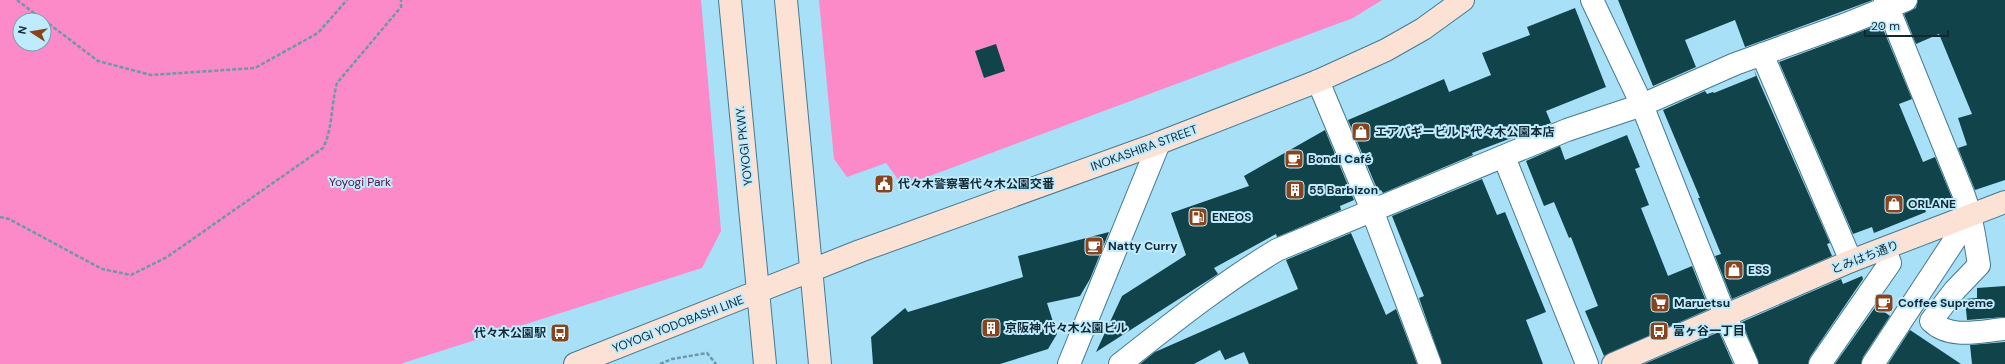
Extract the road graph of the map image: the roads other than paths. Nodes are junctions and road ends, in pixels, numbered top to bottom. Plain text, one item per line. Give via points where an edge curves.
1 (730, 0) edge
2 (786, 0) edge
3 (1463, 0) edge
4 (1592, 0) edge
5 (1893, 2) edge
6 (1762, 54) junction
7 (1318, 81) junction
8 (1642, 105) junction
9 (1159, 144) junction
10 (1504, 157) junction
11 (2005, 202) edge
12 (1372, 210) junction
13 (1972, 215) junction
14 (1885, 249) junction
15 (1851, 261) junction
16 (812, 271) junction
17 (759, 292) junction
18 (1725, 315) junction
19 (2005, 329) edge
20 (575, 364) edge
21 (765, 364) edge
22 (820, 364) edge
23 (1069, 364) edge
24 (1120, 364) edge
25 (1430, 364) edge
26 (1587, 364) edge
27 (1613, 364) edge
28 (1747, 364) edge
29 (1820, 364) edge
30 (1873, 364) edge

1 - 17 street, YOYOGI PKWY.
2 - 16 street
3 - 7 street, INOKASHIRA STREET via 1423,29 1386,50
4 - 8 street
5 - 6 street via 1849,23
5 - 13 street
6 - 8 street
6 - 15 street
7 - 9 street, INOKASHIRA STREET
7 - 12 street
8 - 10 street via 1567,130
8 - 18 street
9 - 16 street, INOKASHIRA STREET via 860,251
9 - 23 street
10 - 12 street
10 - 26 street
11 - 13 street, とみはち通り
12 - 24 street via 1277,250 1252,265
12 - 25 street
13 - 14 street, とみはち通り
13 - 19 street via 1979,265 1931,321 1938,328 1955,333
13 - 30 street
14 - 15 street, とみはち通り
14 - 29 street via 1890,263
15 - 18 street, とみはち通り
16 - 17 street, INOKASHIRA STREET
16 - 22 street
17 - 20 street, YOYOGI YODOBASHI LINE
17 - 21 street
18 - 27 street, とみはち通り
18 - 28 street

